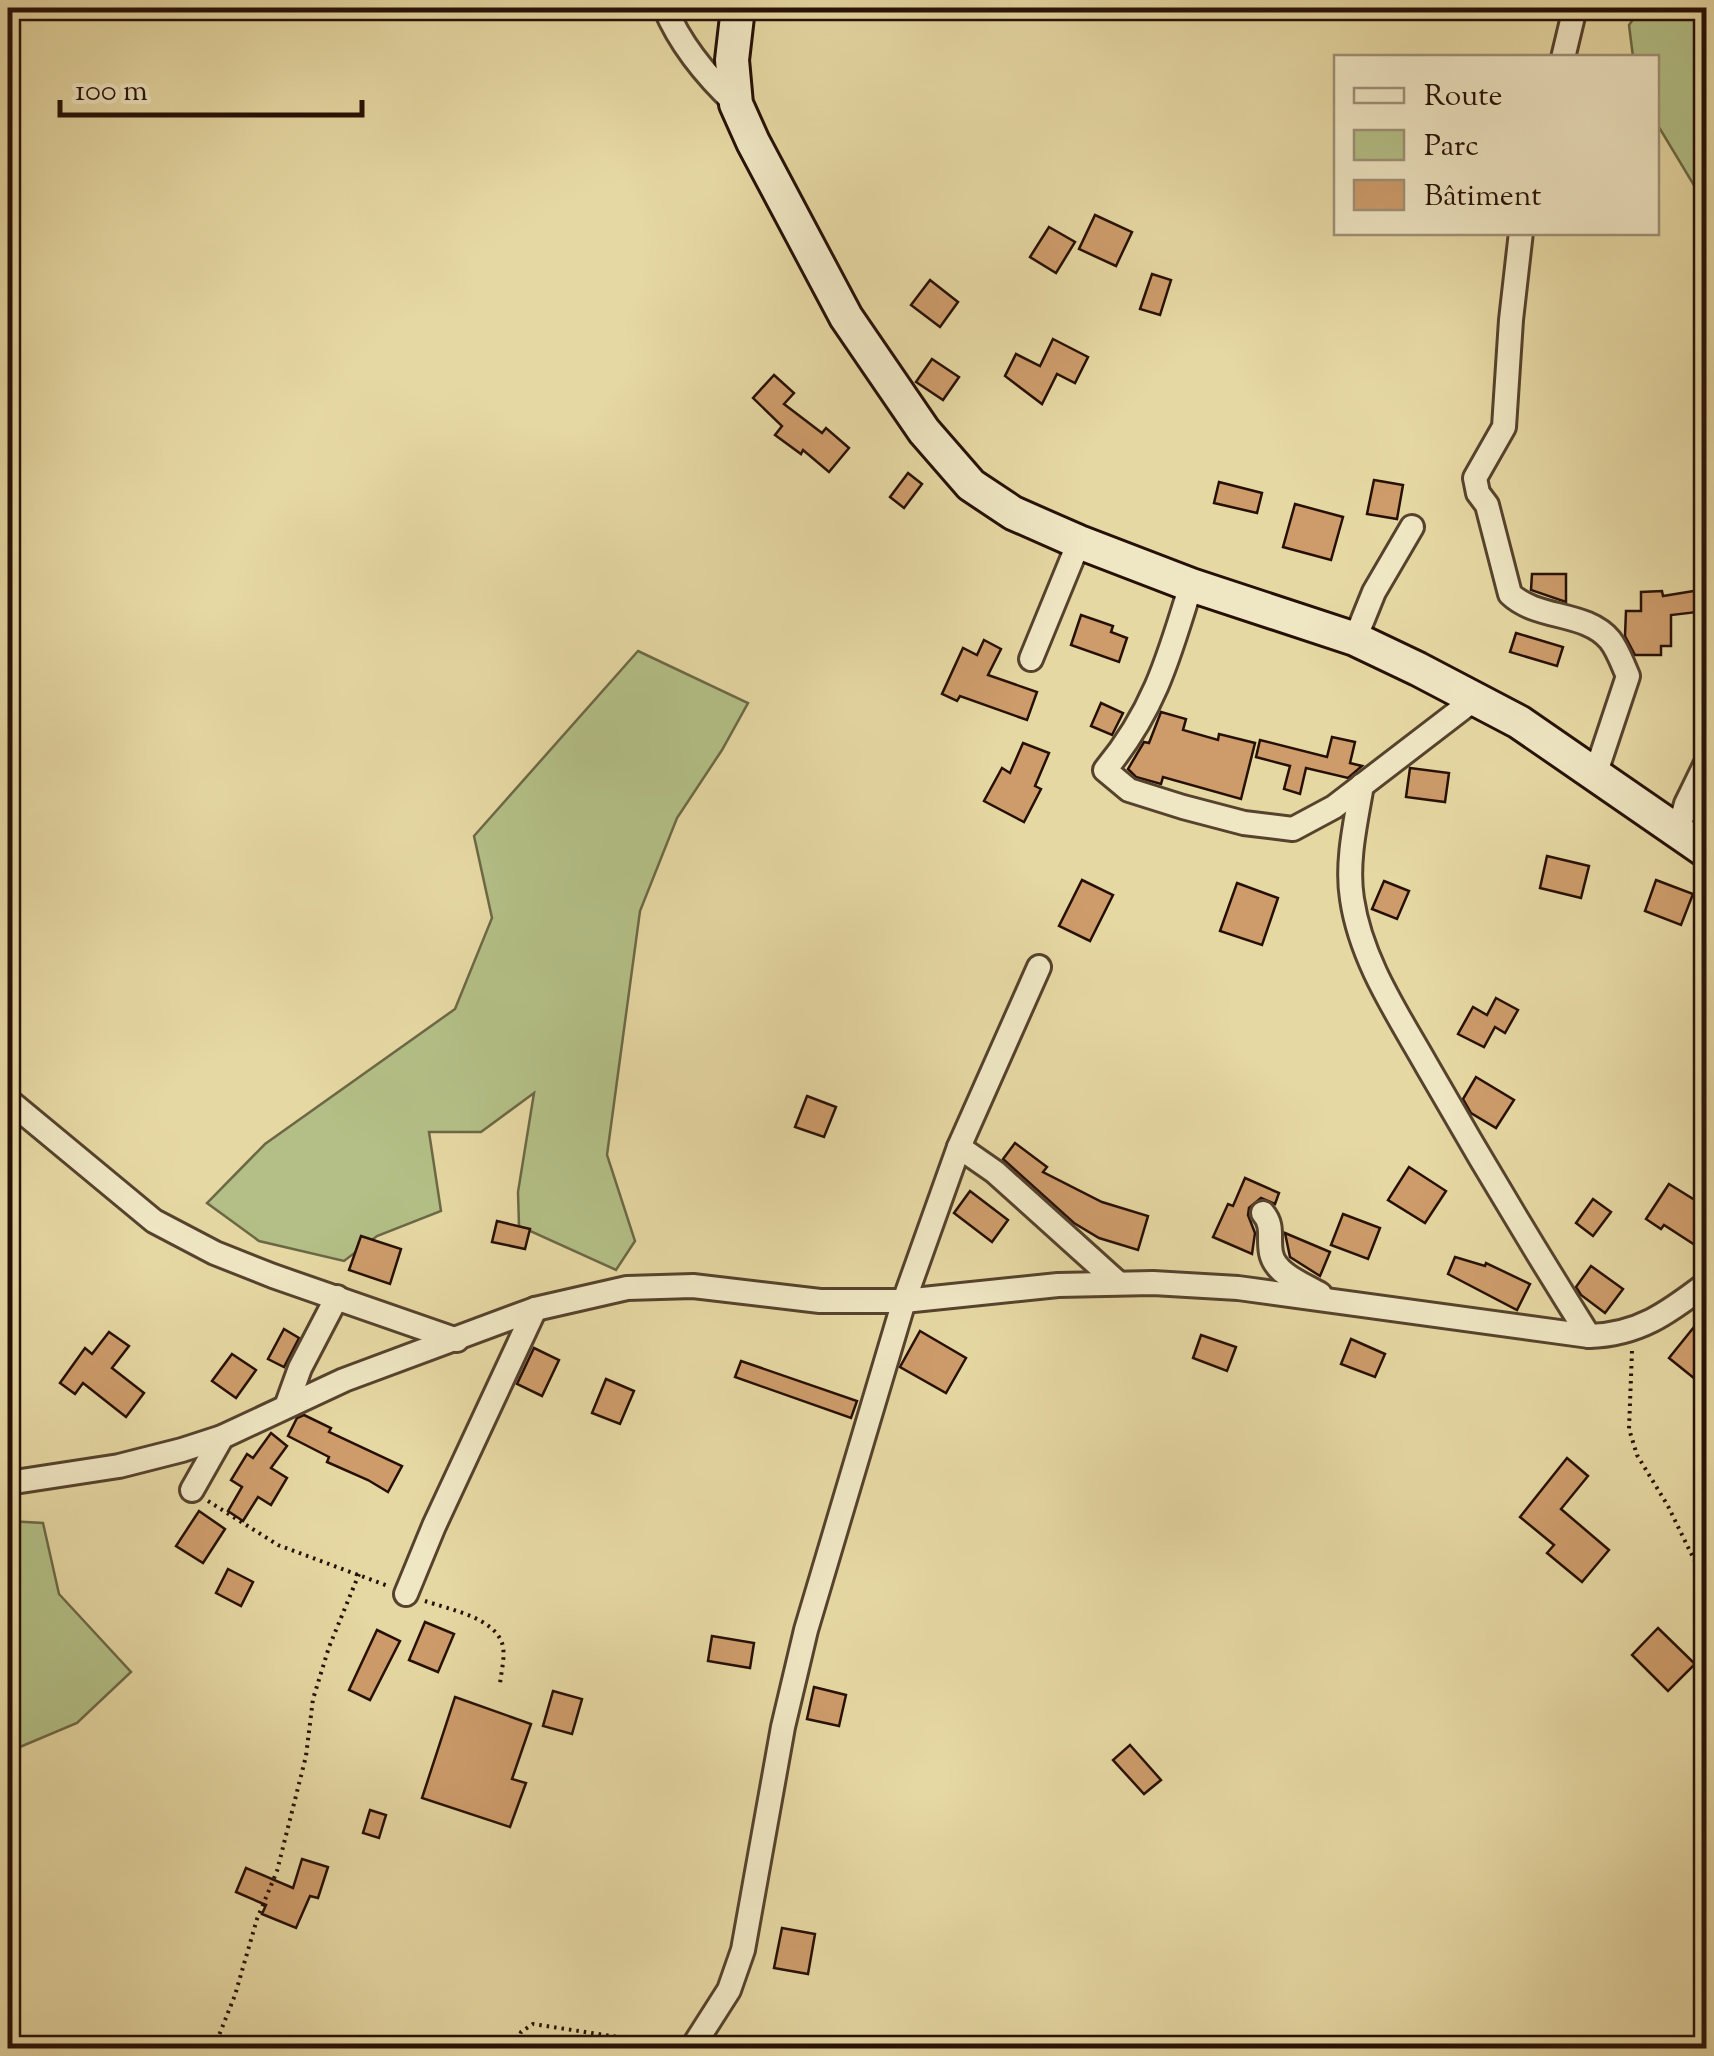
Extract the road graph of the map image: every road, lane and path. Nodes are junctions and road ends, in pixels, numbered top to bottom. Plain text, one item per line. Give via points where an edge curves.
1 (665, 8) edge
2 (738, 8) edge
3 (1575, 8) edge
4 (1564, 55) edge
5 (736, 104) junction
6 (1521, 235) edge
7 (1412, 527) dead end
8 (1079, 542) junction
9 (1191, 585) junction
10 (1355, 638) junction
11 (1031, 659) dead end
12 (1476, 698) junction
13 (1706, 763) edge
14 (1596, 772) junction
15 (1362, 785) junction
16 (1678, 831) junction
17 (1706, 851) edge
18 (1039, 967) dead end
19 (8, 1100) edge
20 (959, 1147) junction
21 (1263, 1213) dead end
22 (1118, 1282) junction
23 (1706, 1284) edge
24 (337, 1297) junction
25 (904, 1300) junction
26 (1332, 1301) junction
27 (534, 1309) junction
28 (1632, 1331) junction
29 (1588, 1336) junction
30 (457, 1340) junction
31 (286, 1404) junction
32 (222, 1437) junction
33 (8, 1483) edge
34 (192, 1490) joint
35 (359, 1574) junction
36 (1706, 1584) edge
37 (406, 1594) junction
38 (500, 1684) dead end
39 (1706, 2019) edge
40 (214, 2048) edge
41 (516, 2048) edge
42 (692, 2048) edge
43 (1703, 2048) edge

1 - 5 street via 692,56
2 - 5 main road
3 - 4 street
5 - 8 main road via 846,317 924,431 971,485 1013,513
6 - 14 street via 1504,427 1475,478 1510,594 1520,604 1594,627 1611,641 1628,676
7 - 10 street
8 - 9 main road
8 - 11 street
9 - 10 main road
9 - 15 street via 1160,682 1105,770 1129,790 1282,829 1317,818
10 - 12 main road
12 - 14 main road
12 - 15 street
13 - 16 street
14 - 16 main road
15 - 29 street via 1351,896 1378,980
16 - 17 main road
18 - 20 street
19 - 24 street via 154,1221 214,1253
20 - 22 street
20 - 25 street
21 - 26 street via 1276,1264
22 - 25 street
22 - 26 street
23 - 28 street
24 - 30 street
24 - 31 street
25 - 27 street via 820,1301 693,1286 628,1288
25 - 42 street via 806,1630 743,1950 729,1990
26 - 29 street
27 - 30 street
27 - 37 street
28 - 29 street
28 - 36 path via 1629,1429
30 - 31 street
31 - 32 street
32 - 33 street via 119,1466
32 - 34 street
34 - 35 path via 278,1545
35 - 37 path
35 - 40 path via 312,1699 306,1756 277,1871
37 - 38 path via 482,1622 498,1636 504,1648
39 - 43 path
41 - 42 path via 521,2032 534,2024

